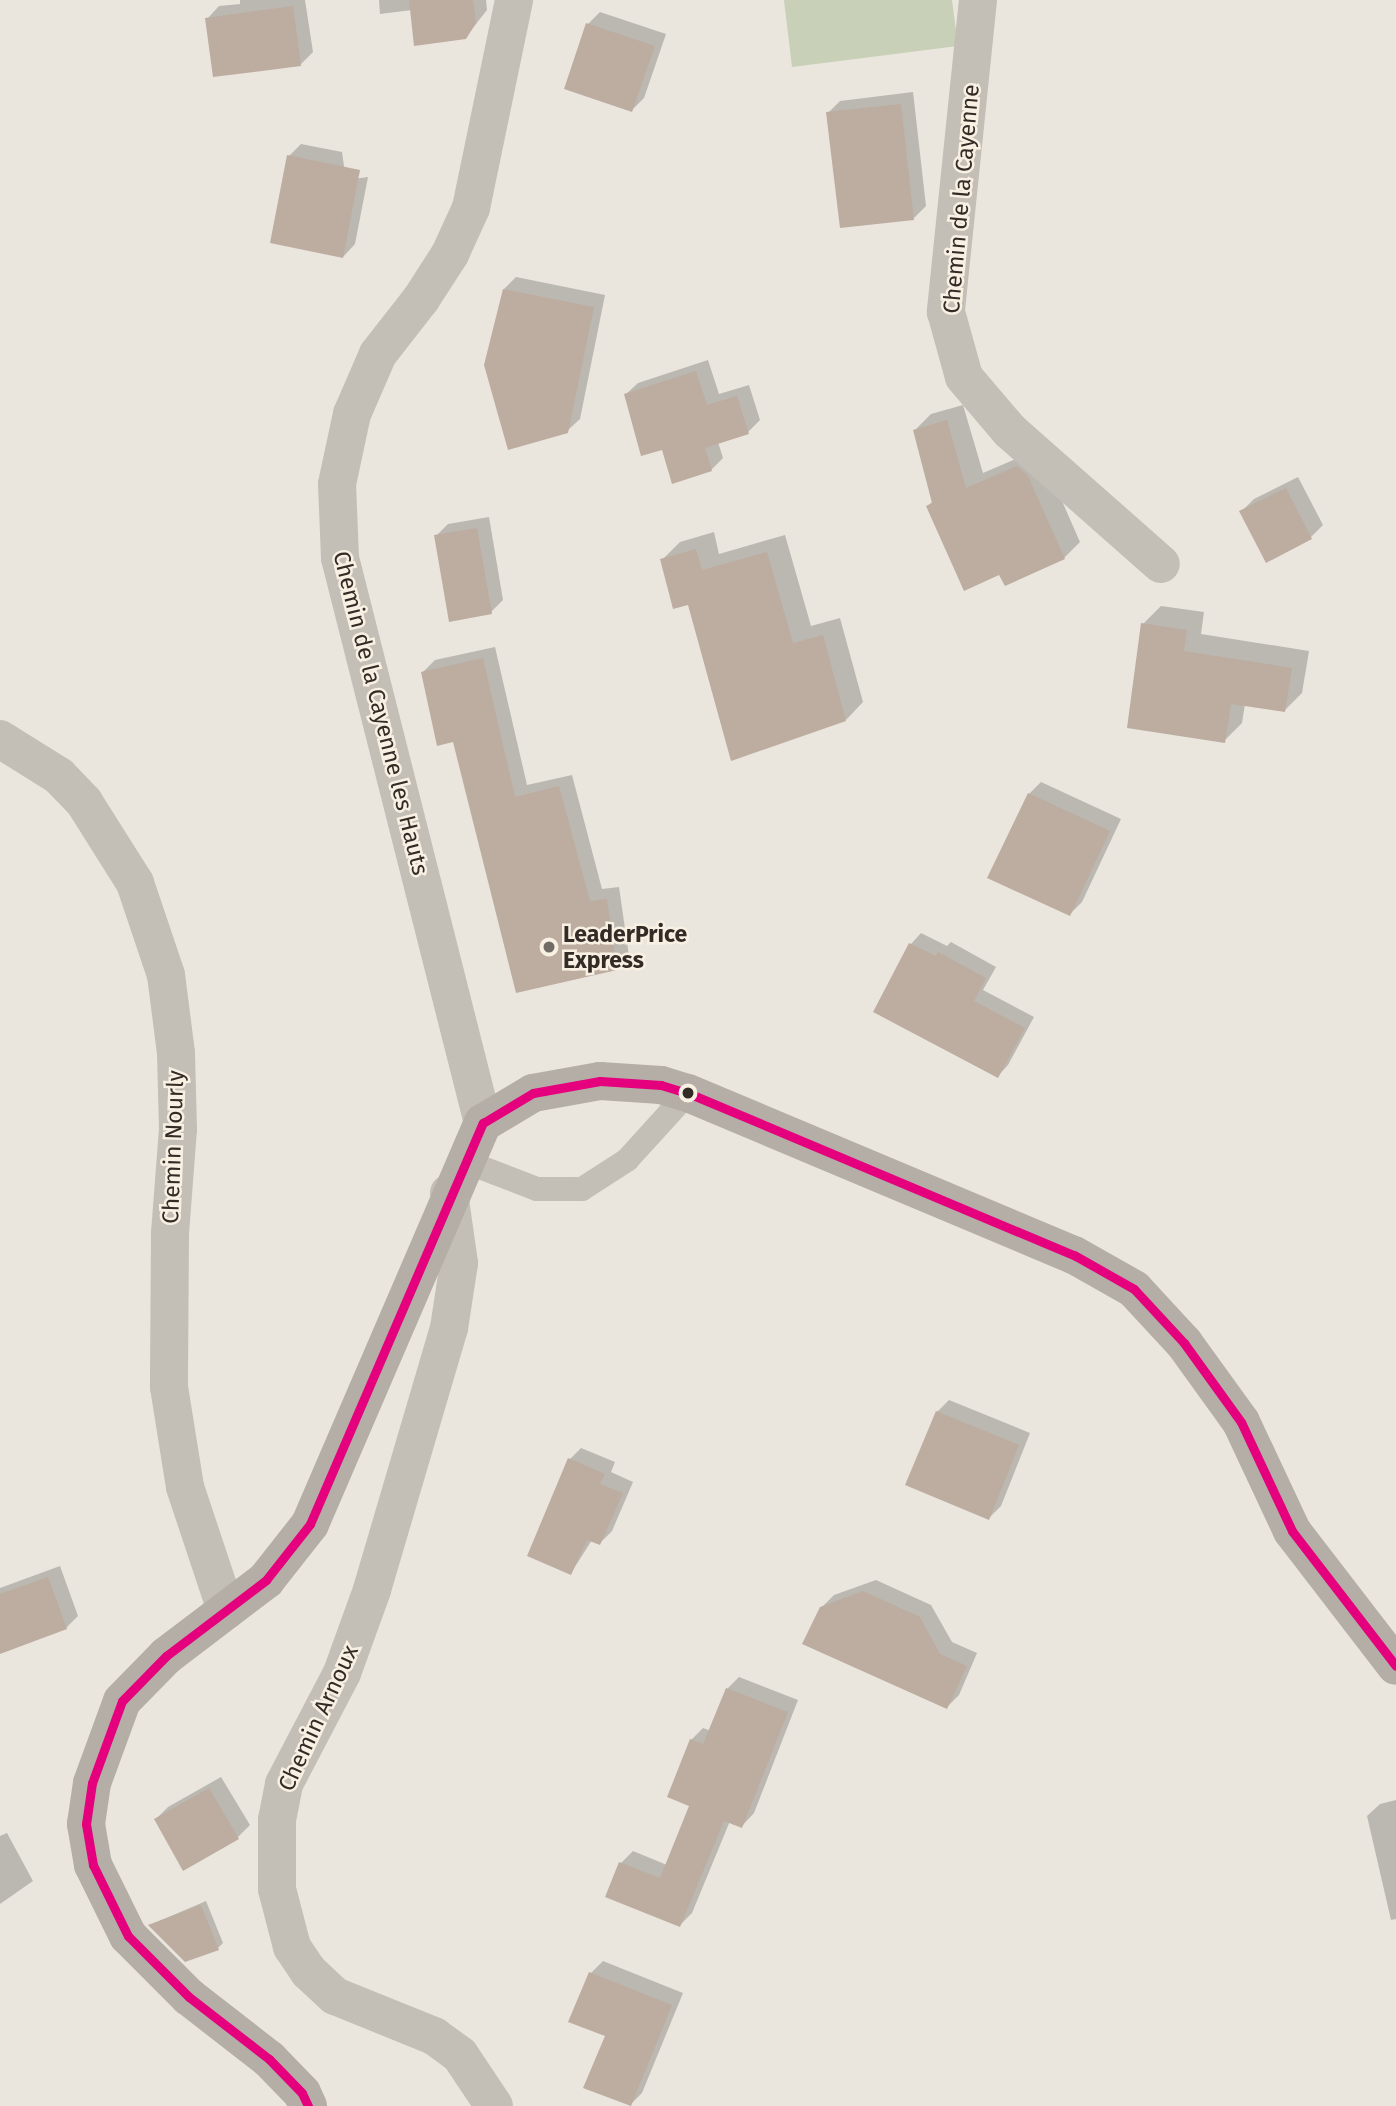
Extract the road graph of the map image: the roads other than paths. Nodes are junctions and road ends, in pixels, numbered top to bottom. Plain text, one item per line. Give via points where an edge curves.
1 (514, 0) edge
2 (978, 0) edge
3 (1161, 564) dead end
4 (0, 740) edge
5 (688, 1093) junction
6 (483, 1123) junction
7 (456, 1177) junction
8 (226, 1610) junction
9 (1396, 1665) edge
10 (308, 2106) edge
11 (494, 2106) edge

1 - 6 street, Chemin de la Cayenne les Hauts via 471,208 429,288 378,354 352,414 337,484 340,558
2 - 3 street, Chemin de la Cayenne via 946,312 964,377 1010,431
4 - 8 street, Chemin Nourly via 59,776 84,802 135,883 166,975 176,1053 178,1129 170,1234 169,1387 185,1487
5 - 6 main road via 661,1085 600,1082 533,1093
5 - 7 lane via 627,1160 583,1189 537,1189
5 - 9 main road via 1074,1255 1134,1289 1184,1343 1241,1422 1292,1531
6 - 7 main road
7 - 8 main road via 310,1524 266,1580
7 - 11 street, Chemin Arnoux via 459,1263 449,1328 347,1661 284,1784 277,1819 277,1889 292,1947 309,1972 335,1996 434,2036 460,2054
8 - 10 main road via 166,1656 122,1701 92,1783 86,1824 93,1865 128,1936 190,1997 269,2059 302,2093

